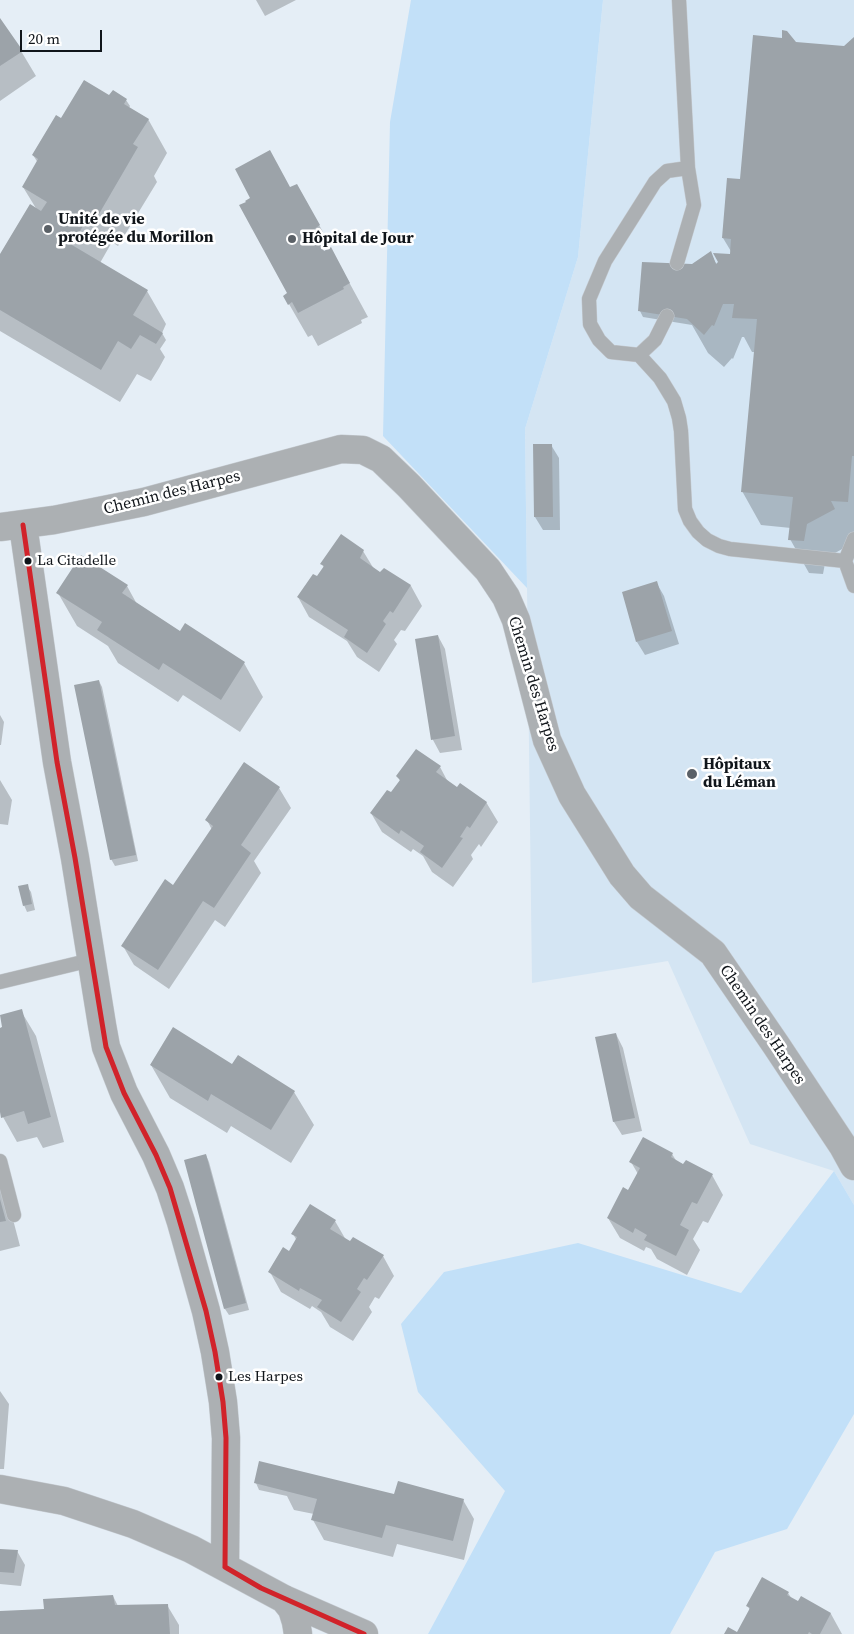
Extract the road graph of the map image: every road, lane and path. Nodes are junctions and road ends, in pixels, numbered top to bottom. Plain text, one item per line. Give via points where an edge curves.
1 (679, 0) edge
2 (688, 168) junction
3 (677, 263) dead end
4 (667, 316) dead end
5 (639, 355) junction
6 (11, 526) edge
7 (854, 539) edge
8 (845, 561) junction
9 (854, 586) edge
10 (91, 960) junction
11 (0, 982) edge
12 (0, 1160) edge
13 (854, 1166) edge
14 (14, 1215) dead end
15 (0, 1489) edge
16 (224, 1567) junction
17 (284, 1599) junction
18 (298, 1634) edge
19 (364, 1634) edge

1 - 2 lane
2 - 3 lane via 694,205
2 - 5 lane via 666,171 655,182 605,261 589,299 590,324 599,340 612,352
4 - 5 lane via 655,340
5 - 8 lane via 660,378 674,401 681,431 685,509 698,532 707,540 730,549
6 - 10 street via 74,851
6 - 13 street, Chemin des Harpes via 160,498 341,449 363,450 381,459 488,570 506,596 516,620 547,740 572,795 622,875 641,897 713,953
7 - 8 lane
8 - 9 lane
10 - 11 lane
10 - 16 street via 106,1047 124,1093 170,1188 215,1352 226,1425
12 - 14 lane
15 - 16 street via 64,1501 99,1512 156,1534
16 - 17 street
17 - 18 street via 292,1609
17 - 19 street

